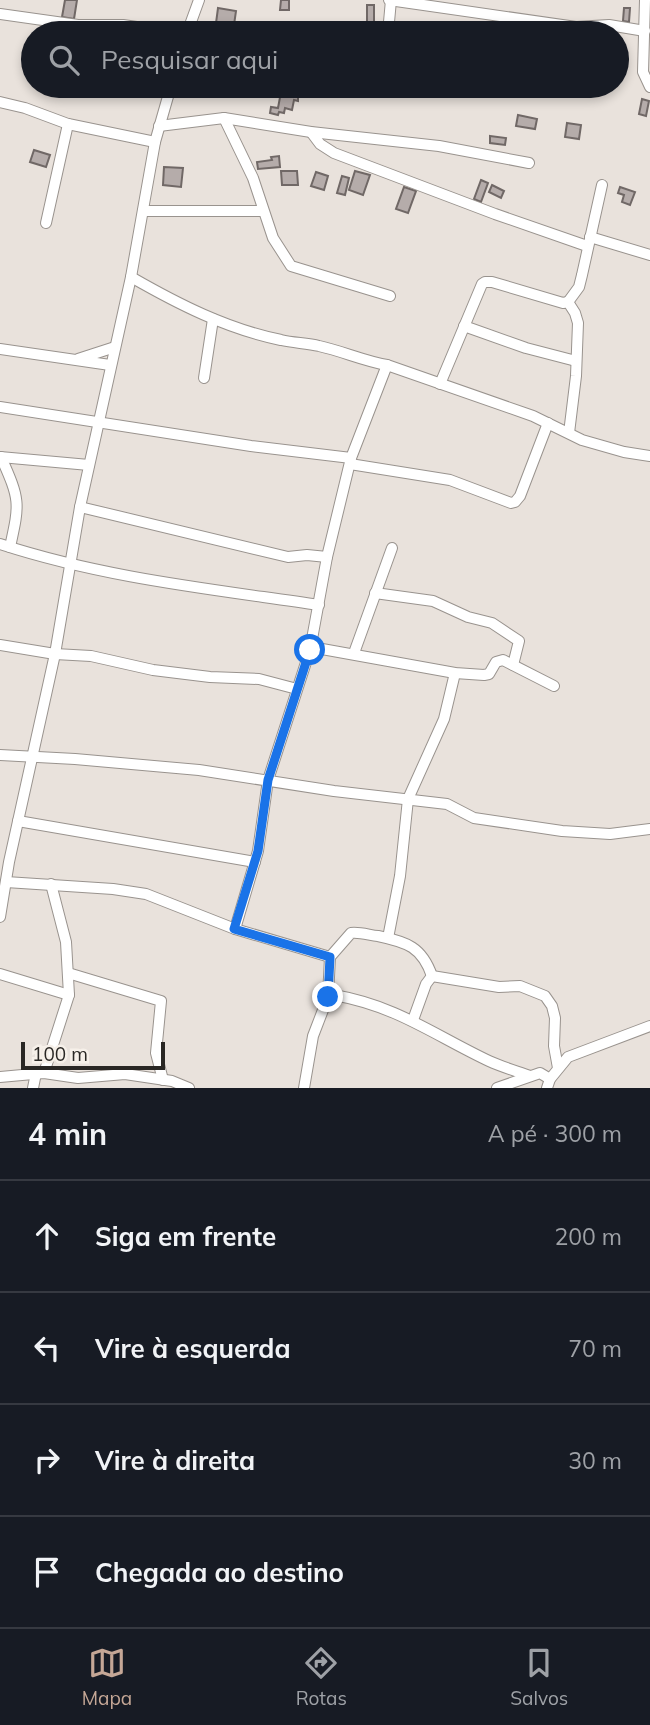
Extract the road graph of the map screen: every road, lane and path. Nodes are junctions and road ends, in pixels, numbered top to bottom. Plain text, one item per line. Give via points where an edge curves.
1 (199, 0) edge
2 (390, 0) edge
3 (645, 0) edge
4 (0, 14) edge
5 (50, 21) edge
6 (191, 21) edge
7 (389, 21) edge
8 (535, 21) edge
9 (629, 28) edge
10 (645, 31) junction
11 (650, 87) edge
12 (167, 98) edge
13 (0, 102) edge
14 (223, 118) junction
15 (68, 124) junction
16 (159, 127) junction
17 (311, 132) junction
18 (155, 142) junction
19 (529, 163) dead end
20 (602, 185) dead end
21 (143, 211) junction
22 (263, 211) junction
23 (47, 223) dead end
24 (589, 241) junction
25 (650, 255) edge
26 (131, 277) junction
27 (390, 296) dead end
28 (568, 302) junction
29 (213, 319) junction
30 (464, 326) junction
31 (115, 347) junction
32 (0, 349) edge
33 (76, 359) junction
34 (576, 361) junction
35 (110, 365) junction
36 (387, 365) junction
37 (204, 378) dead end
38 (440, 384) junction
39 (0, 407) edge
40 (99, 422) junction
41 (548, 423) junction
42 (569, 433) junction
43 (650, 456) edge
44 (1, 457) edge
45 (350, 461) junction
46 (89, 465) junction
47 (80, 507) junction
48 (5, 545) edge
49 (392, 548) dead end
50 (327, 557) junction
51 (70, 565) junction
52 (375, 593) junction
53 (318, 606) junction
54 (0, 645) edge
55 (311, 647) junction
56 (354, 653) junction
57 (55, 654) junction
58 (513, 665) junction
59 (455, 673) junction
60 (554, 685) dead end
61 (297, 689) junction
62 (0, 755) edge
63 (33, 758) junction
64 (268, 780) junction
65 (408, 799) junction
66 (18, 821) junction
67 (650, 829) edge
68 (4, 861) edge
69 (255, 862) junction
70 (6, 882) junction
71 (51, 884) junction
72 (0, 917) edge
73 (234, 929) junction
74 (388, 938) junction
75 (330, 957) junction
76 (0, 974) edge
77 (68, 974) junction
78 (432, 976) junction
79 (69, 995) junction
80 (328, 997) junction
81 (413, 1020) junction
82 (650, 1026) edge
83 (558, 1068) junction
84 (40, 1073) junction
85 (530, 1076) junction
86 (0, 1077) edge
87 (163, 1080) junction
88 (549, 1084) edge
89 (33, 1088) edge
90 (189, 1088) edge
91 (304, 1088) edge
92 (497, 1088) edge

1 - 6 street
2 - 7 street
2 - 8 street
3 - 10 street
4 - 5 street
9 - 10 street
10 - 11 street via 643,72
12 - 16 street
13 - 15 street
14 - 16 street
14 - 17 street
14 - 22 street via 253,178
15 - 18 street
15 - 23 street
16 - 18 street
17 - 19 street via 439,146
17 - 24 street via 334,153 495,214
18 - 21 street
20 - 24 street
21 - 22 street
21 - 26 street
22 - 27 street via 291,266
24 - 25 street
24 - 28 street via 579,287
26 - 29 street
26 - 31 street
28 - 30 street via 485,282
28 - 34 street via 578,323
29 - 36 street
29 - 37 street
30 - 34 street
30 - 38 street
31 - 33 street
31 - 35 street
32 - 33 street
33 - 35 street
34 - 42 street
35 - 40 street
36 - 38 street
36 - 45 street
38 - 41 street
39 - 40 street
40 - 45 street
40 - 46 street
41 - 42 street
41 - 45 street via 520,496 511,503 450,480
42 - 43 street via 602,447
44 - 46 street
44 - 48 street via 18,508
45 - 50 street
46 - 47 street
47 - 50 street via 288,557
47 - 51 street
48 - 51 street
49 - 52 street
50 - 53 street
51 - 53 street
51 - 57 street
52 - 56 street
52 - 58 street via 433,601 492,623 519,641
53 - 55 street
54 - 57 street
55 - 56 street
55 - 61 street
56 - 59 street
57 - 61 street via 210,677 259,679
57 - 63 street
58 - 59 street via 499,660 489,674
58 - 60 street
59 - 65 street via 444,719
61 - 64 street
62 - 63 street
63 - 64 street
63 - 66 street
64 - 65 street
64 - 69 street
65 - 67 street via 447,804 474,818 562,831 610,834
65 - 74 street
66 - 68 street
66 - 69 street
68 - 70 street
69 - 73 street
70 - 71 street
70 - 72 street
71 - 73 street via 146,894
71 - 77 street via 64,933
73 - 75 street
74 - 75 street via 351,933
74 - 78 street via 421,954
75 - 80 street
76 - 79 street
77 - 79 street
77 - 87 street via 161,1001 156,1053
78 - 81 street
78 - 83 street via 520,986 545,996 555,1018
79 - 84 street
80 - 81 street via 380,1006
80 - 91 street via 313,1036
81 - 85 street via 489,1061
82 - 83 street via 582,1050
83 - 88 street
84 - 86 street
84 - 87 street via 78,1078 125,1074
84 - 89 street
85 - 88 street via 540,1073
85 - 92 street
87 - 90 street

